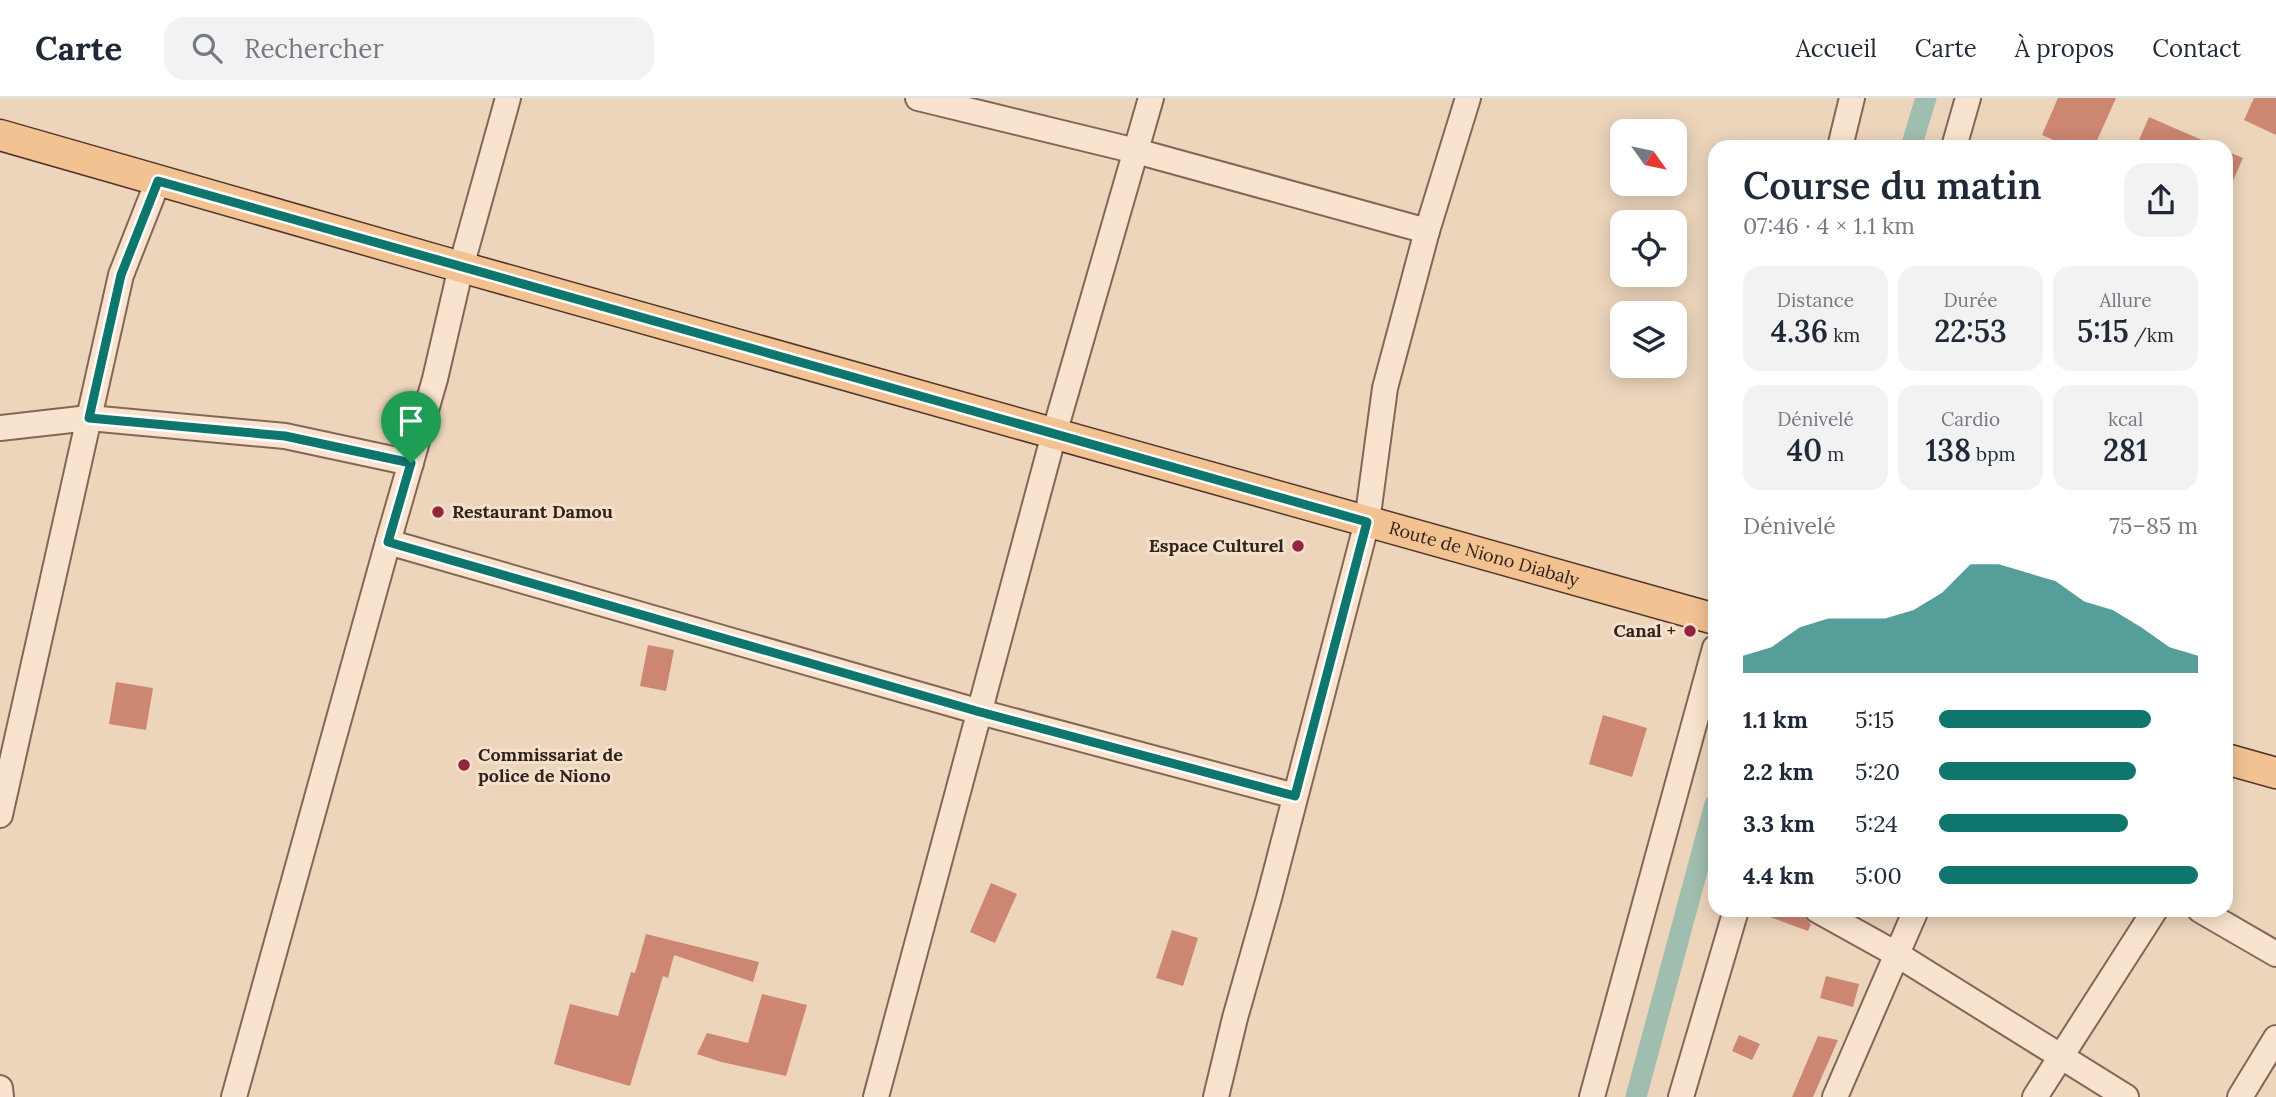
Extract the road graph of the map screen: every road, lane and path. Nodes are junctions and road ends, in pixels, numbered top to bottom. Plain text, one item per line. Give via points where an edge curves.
1 (508, 98) edge
2 (918, 98) edge
3 (1151, 98) edge
4 (1468, 98) edge
5 (1852, 98) edge
6 (1968, 98) edge
7 (0, 135) edge
8 (1842, 140) edge
9 (1956, 140) edge
10 (1136, 151) junction
11 (158, 181) junction
12 (1427, 231) junction
13 (461, 267) junction
14 (89, 418) junction
15 (0, 428) edge
16 (1054, 434) junction
17 (411, 463) junction
18 (1367, 522) junction
19 (388, 542) junction
20 (1708, 617) edge
21 (1708, 674) edge
22 (980, 712) junction
23 (2233, 761) edge
24 (2276, 773) edge
25 (1295, 796) junction
26 (0, 815) edge
27 (1733, 917) edge
28 (1830, 917) edge
29 (1913, 917) edge
30 (2151, 917) edge
31 (2212, 917) edge
32 (2276, 954) edge
33 (1898, 955) junction
34 (2276, 1038) edge
35 (2061, 1057) junction
36 (0, 1088) edge
37 (1, 1097) edge
38 (234, 1097) edge
39 (876, 1097) edge
40 (1216, 1097) edge
41 (1592, 1097) edge
42 (1681, 1097) edge
43 (1835, 1097) edge
44 (2035, 1097) edge
45 (2126, 1097) edge
46 (2240, 1097) edge

1 - 13 street
2 - 10 street
3 - 10 street
4 - 12 street
5 - 8 street
6 - 9 street
7 - 11 main road, Route de Niono Diabaly
10 - 12 street
10 - 16 street
11 - 13 main road, Route de Niono Diabaly
11 - 14 street via 121,275
12 - 18 street via 1385,388
13 - 16 main road, Route de Niono Diabaly
13 - 17 street
14 - 15 street
14 - 17 street via 285,436
14 - 26 street
16 - 18 main road, Route de Niono Diabaly
16 - 22 street
17 - 19 street
18 - 20 main road, Route de Niono Diabaly
18 - 25 street
19 - 22 street
19 - 38 street
21 - 41 street
22 - 25 street
22 - 39 street
23 - 24 main road
25 - 40 street
27 - 42 street
28 - 33 street
29 - 33 street
30 - 35 street
31 - 32 street
33 - 35 street
33 - 43 street
34 - 46 street
35 - 44 street
35 - 45 street
36 - 37 street

